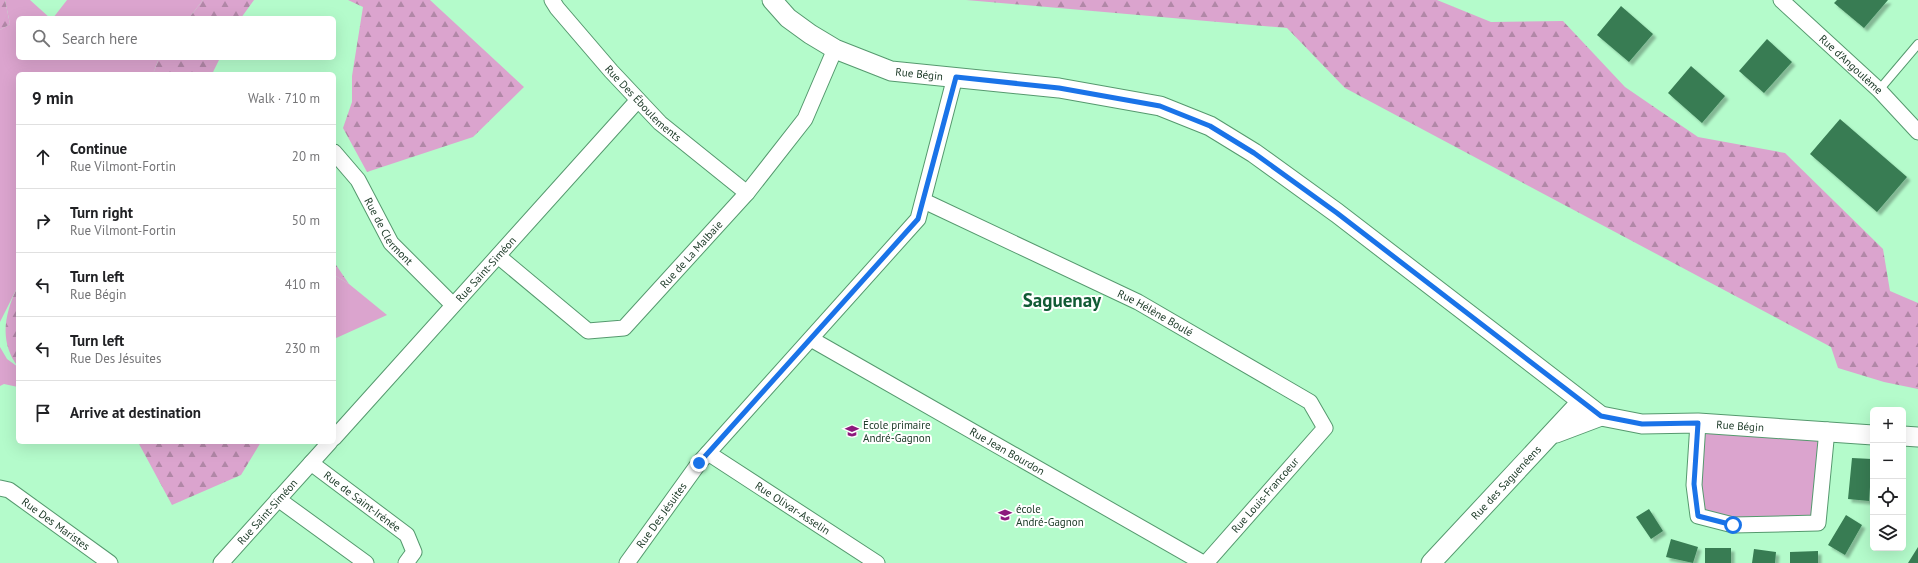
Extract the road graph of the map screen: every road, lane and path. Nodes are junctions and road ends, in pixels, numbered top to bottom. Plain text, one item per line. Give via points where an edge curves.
1 (552, 0) edge
2 (772, 0) edge
3 (1790, 3) edge
4 (1918, 44) edge
5 (835, 49) junction
6 (956, 77) junction
7 (1879, 90) junction
8 (638, 100) junction
9 (1918, 132) edge
10 (336, 154) edge
11 (747, 193) junction
12 (924, 201) junction
13 (498, 256) junction
14 (453, 305) junction
15 (811, 339) junction
16 (1581, 402) junction
17 (1601, 416) junction
18 (1698, 423) junction
19 (1325, 428) joint
20 (1827, 430) junction
21 (1870, 435) edge
22 (336, 436) edge
23 (1549, 436) junction
24 (1906, 436) edge
25 (1918, 437) edge
26 (328, 444) edge
27 (708, 453) junction
28 (311, 463) junction
29 (0, 488) edge
30 (278, 499) junction
31 (110, 563) edge
32 (221, 563) edge
33 (366, 563) edge
34 (406, 563) edge
35 (627, 563) edge
36 (877, 563) edge
37 (1203, 563) edge
38 (1206, 563) edge
39 (1431, 563) edge

1 - 8 street, Rue Des Éboulements
2 - 5 street, Rue Bégin via 788,18
3 - 7 street, Rue d'Angoulème
4 - 7 lane
5 - 6 street, Rue Bégin via 891,70
5 - 11 street, Rue de La Malbaie via 805,119
6 - 12 street, Rue Des Jésuites
6 - 16 street, Rue Bégin via 1059,88 1160,106 1210,126 1254,153 1337,213
7 - 9 street, Rue d'Angoulème
8 - 11 street, Rue Des Éboulements via 660,123
8 - 13 street, Rue Saint-Siméon
10 - 14 street, Rue de Clermont via 358,180 391,243
11 - 13 street, Rue de La Malbaie via 624,328 588,331
12 - 15 street, Rue Des Jésuites via 918,219
12 - 19 street, Rue Hélène Boulé via 1145,306 1310,402
13 - 14 street, Rue Saint-Siméon
14 - 22 street, Rue Saint-Siméon
15 - 27 street, Rue Des Jésuites
15 - 37 street, Rue Jean Bourdon
16 - 17 street, Rue Bégin
16 - 23 street, Rue des Saguenéens
17 - 18 street, Rue Bégin via 1642,424
17 - 23 street
18 - 20 street, Rue Bégin
18 - 20 street via 1694,484 1698,516 1733,525 1818,523
19 - 38 street, Rue Louis-Francoeur
20 - 21 street, Rue Bégin
23 - 39 street, Rue des Saguenéens
24 - 25 street
26 - 28 street, Rue Saint-Siméon
27 - 35 street, Rue Des Jésuites
27 - 36 street, Rue Olivar-Asselin
28 - 30 street, Rue Saint-Siméon
28 - 34 street, Rue de Saint-Irénée via 407,535 414,552
29 - 31 street, Rue Des Maristes via 9,490
30 - 32 street, Rue Saint-Siméon
30 - 33 street

